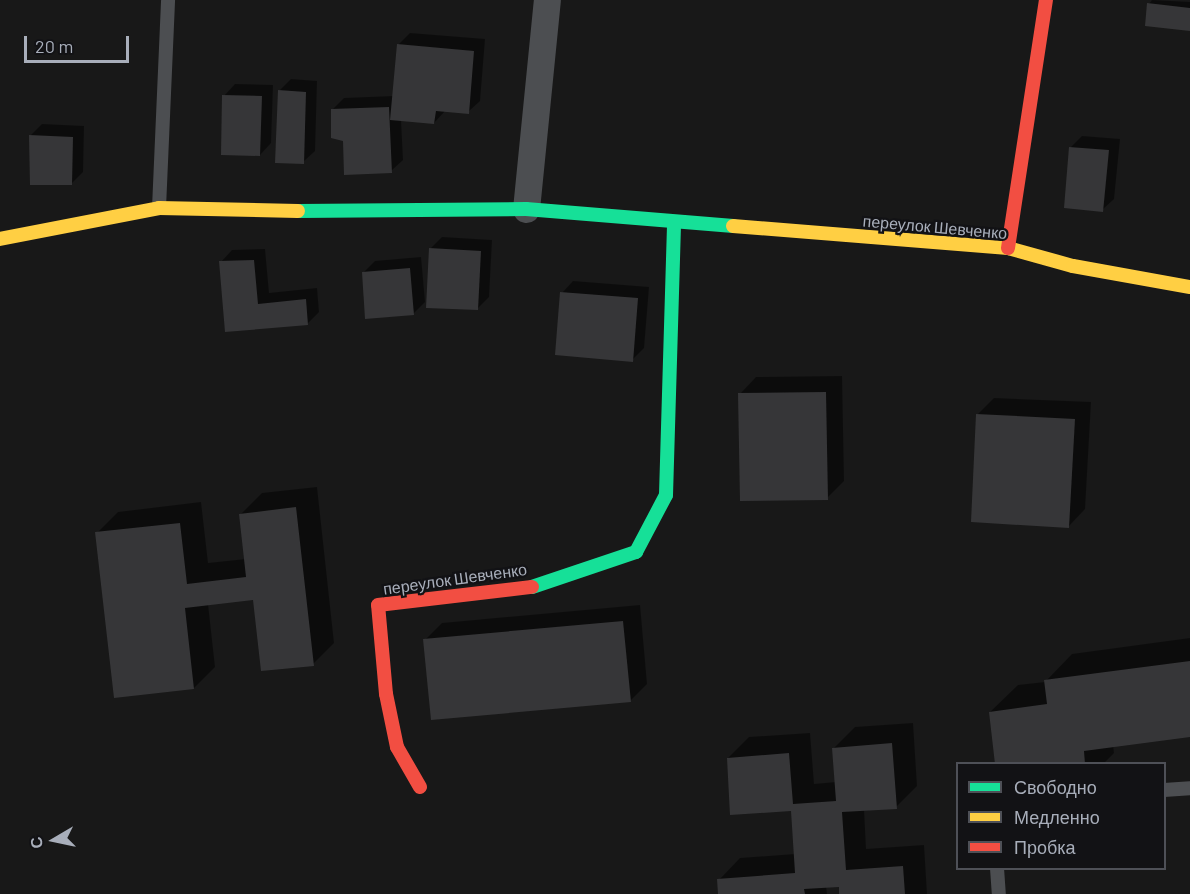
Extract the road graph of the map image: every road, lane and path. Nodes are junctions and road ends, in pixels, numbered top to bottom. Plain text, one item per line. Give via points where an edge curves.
1 (168, 0) edge
2 (547, 0) edge
3 (1046, 0) edge
4 (159, 208) junction
5 (526, 209) junction
6 (674, 224) junction
7 (0, 239) edge
8 (1008, 248) junction
9 (1190, 287) edge
10 (420, 788) dead end
11 (1190, 788) edge
12 (1166, 790) edge
13 (997, 870) edge
14 (999, 894) edge

1 - 4 lane
2 - 5 street
3 - 8 street
4 - 5 street, переулок Шевченко via 390,213
4 - 7 street, переулок Шевченко
5 - 6 street, переулок Шевченко
6 - 8 street, переулок Шевченко
6 - 10 street, переулок Шевченко via 666,495 636,552 525,589 378,605 386,694 397,747
8 - 9 street, переулок Шевченко via 1073,266
11 - 12 lane
13 - 14 lane

